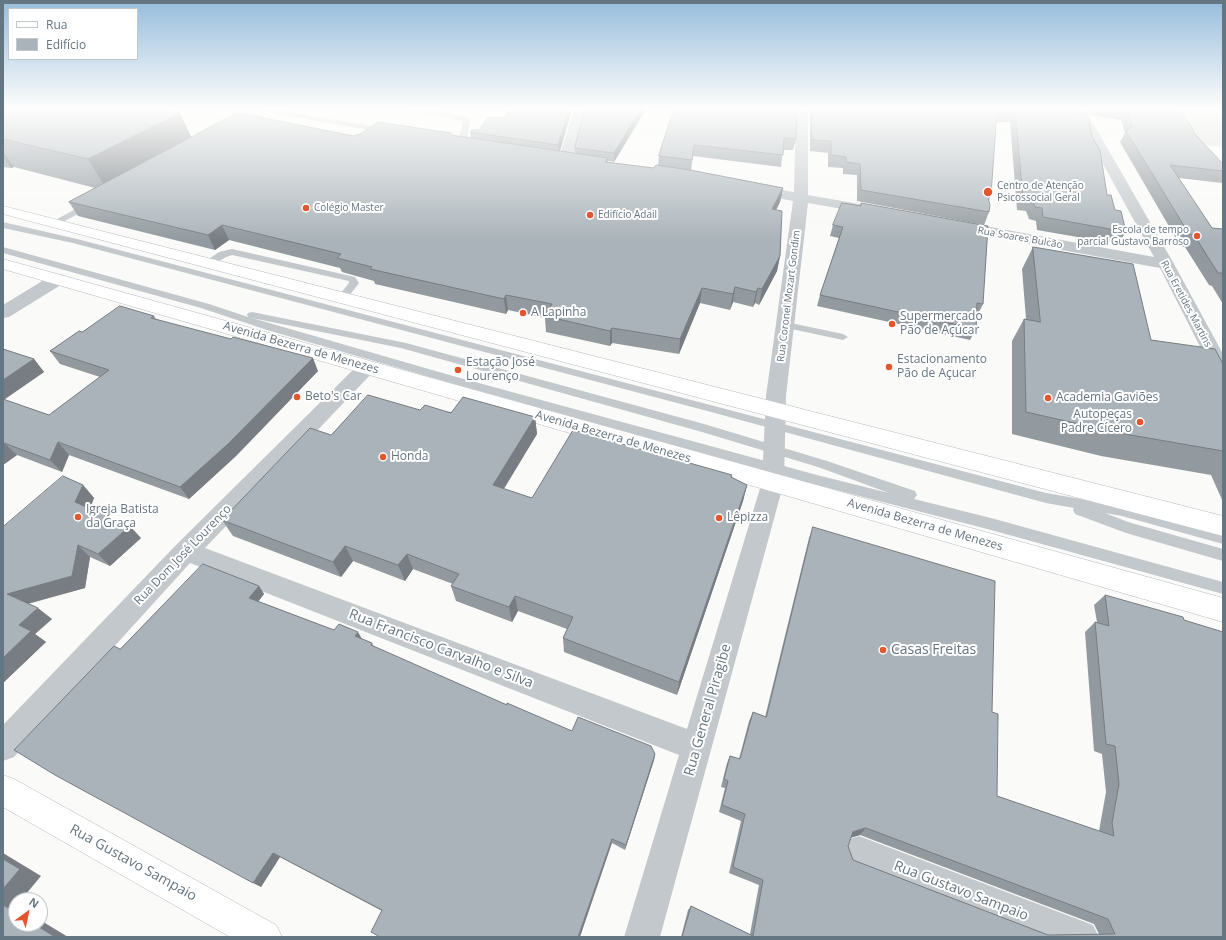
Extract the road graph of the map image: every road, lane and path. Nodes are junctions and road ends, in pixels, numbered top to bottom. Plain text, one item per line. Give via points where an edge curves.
1 (567, 153) edge
2 (802, 153) edge
3 (1100, 153) edge
4 (550, 158) edge
5 (565, 161) junction
6 (580, 163) edge
7 (738, 186) edge
8 (100, 198) edge
9 (801, 198) junction
10 (3, 210) edge
11 (885, 213) edge
12 (3, 220) edge
13 (946, 224) edge
14 (3, 225) edge
15 (54, 229) junction
16 (3, 250) edge
17 (3, 264) edge
18 (1166, 264) junction
19 (58, 279) junction
20 (205, 306) junction
21 (3, 314) edge
22 (786, 325) junction
23 (843, 337) dead end
24 (367, 367) junction
25 (1223, 372) edge
26 (775, 417) junction
27 (773, 466) junction
28 (1046, 498) junction
29 (991, 524) junction
30 (1223, 526) edge
31 (1223, 538) edge
32 (186, 551) junction
33 (1223, 555) edge
34 (1223, 588) edge
35 (1223, 610) edge
36 (3, 746) edge
37 (697, 747) junction
38 (3, 790) edge
39 (859, 852) dead end
40 (1069, 935) edge
41 (264, 937) edge
42 (642, 937) edge

1 - 5 street
2 - 9 street, Rua Coronel Mozart Gondim
3 - 18 street, Rua Eretides Martins
4 - 5 street
5 - 6 street
7 - 9 street
8 - 15 lane
9 - 11 street
9 - 22 street, Rua Coronel Mozart Gondim
10 - 15 main road
12 - 15 lane
13 - 18 street, Rua Soares Bulcão
14 - 15 lane
15 - 26 lane
15 - 26 main road via 208,263
16 - 20 lane, Avenida Bezerra de Menezes
17 - 19 main road, Avenida Bezerra de Menezes
18 - 25 street, Rua Eretides Martins
19 - 21 street
19 - 24 main road, Avenida Bezerra de Menezes
20 - 27 lane, Avenida Bezerra de Menezes via 271,328 451,379
20 - 27 lane, Avenida Bezerra de Menezes via 402,345 724,434
22 - 23 lane
22 - 26 street, Rua Coronel Mozart Gondim
24 - 27 main road, Avenida Bezerra de Menezes
24 - 32 street, Rua Dom José Lourenço
26 - 27 street, Rua Coronel Mozart Gondim
26 - 28 lane
26 - 30 main road
27 - 29 lane, Avenida Bezerra de Menezes
27 - 29 lane, Avenida Bezerra de Menezes
27 - 35 main road, Avenida Bezerra de Menezes
27 - 37 street, Rua General Piragibe
28 - 31 lane via 1122,512
28 - 33 lane via 1126,527
29 - 34 lane, Avenida Bezerra de Menezes
32 - 36 street, Rua Dom José Lourenço
32 - 37 street, Rua Francisco Carvalho e Silva
37 - 42 street, Rua General Piragibe
38 - 41 main road, Rua Gustavo Sampaio
39 - 40 street, Rua Gustavo Sampaio

